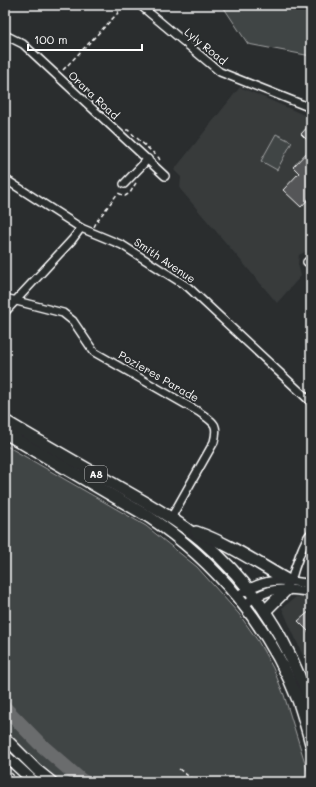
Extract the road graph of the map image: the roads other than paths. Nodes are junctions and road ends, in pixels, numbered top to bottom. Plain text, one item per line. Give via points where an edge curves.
1 (140, 5) edge
2 (5, 36) edge
3 (311, 108) edge
4 (148, 160) junction
5 (165, 176) dead end
6 (5, 179) edge
7 (124, 184) dead end
8 (81, 228) junction
9 (5, 298) edge
10 (15, 301) junction
11 (5, 312) edge
12 (311, 402) edge
13 (5, 421) edge
14 (5, 433) edge
15 (171, 518) junction
16 (186, 529) junction
17 (311, 533) edge
18 (288, 583) junction
19 (311, 584) edge
20 (311, 592) edge
21 (251, 593) junction
22 (241, 601) junction
23 (265, 611) junction
24 (311, 710) edge
25 (5, 738) edge
26 (311, 744) edge
27 (5, 755) edge
28 (38, 770) junction
29 (29, 781) edge
30 (52, 782) edge

1 - 3 street, Lyly Road via 220,72
2 - 4 street, Orara Road via 23,44
4 - 5 street, Orara Road
4 - 7 street
6 - 8 street, Smith Avenue
8 - 10 street
8 - 12 street, Smith Avenue via 122,245 188,287
9 - 10 street, Pozieres Parade
10 - 11 street
10 - 15 street, Pozieres Parade via 63,313 73,321 94,352 214,423 217,431 214,442
13 - 15 highway, A8
14 - 22 highway, A8 via 168,530 201,557
15 - 16 highway, A8
16 - 18 highway via 207,536
16 - 21 highway, A8 via 214,552
17 - 18 street via 304,543
18 - 19 street
18 - 20 street
18 - 21 street via 270,581
18 - 23 highway
21 - 22 street
21 - 23 highway, A8
22 - 26 highway, A8 via 263,632 293,688
23 - 24 highway, A8 via 294,663
25 - 28 main road
27 - 29 main road
28 - 29 street
28 - 30 main road

